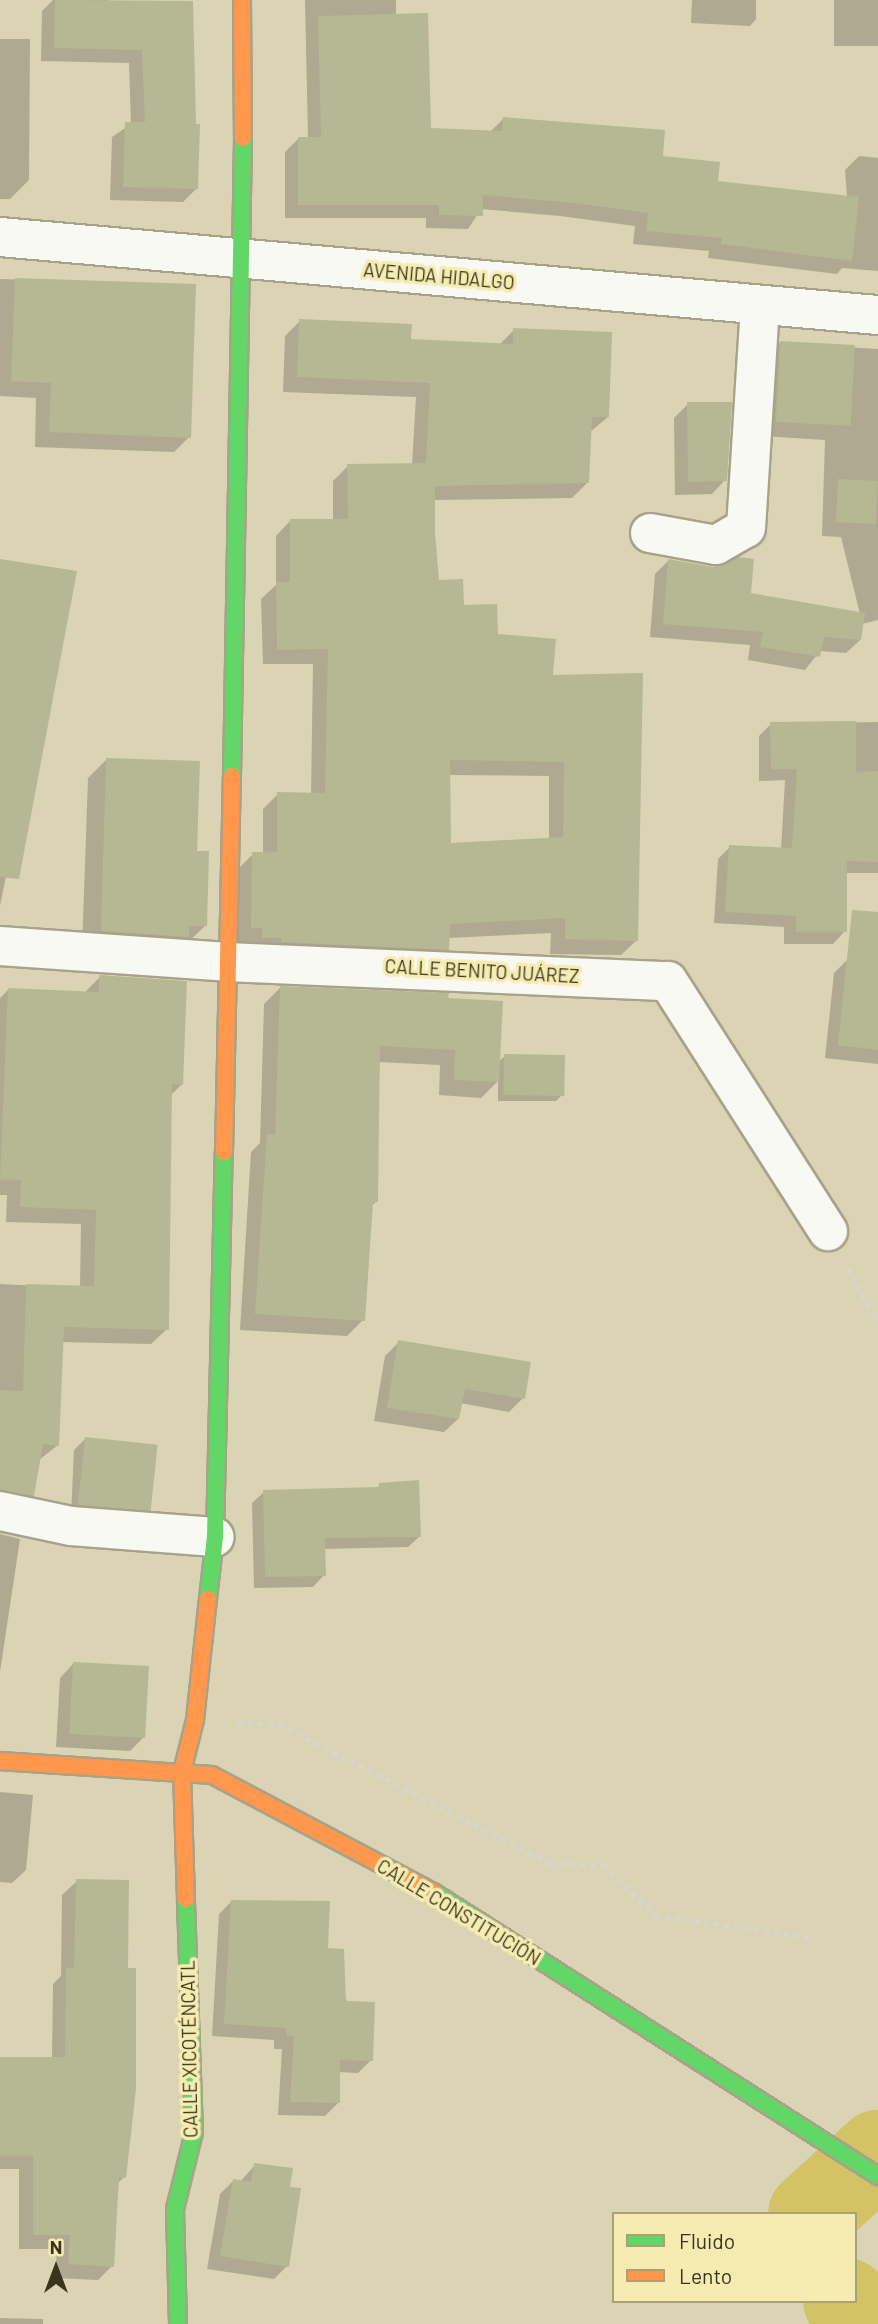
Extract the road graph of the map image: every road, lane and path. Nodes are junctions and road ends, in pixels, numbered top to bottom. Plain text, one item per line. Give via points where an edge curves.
1 (242, 0) edge
2 (0, 237) edge
3 (244, 258) junction
4 (760, 305) junction
5 (878, 315) edge
6 (650, 533) dead end
7 (0, 946) edge
8 (227, 962) junction
9 (828, 1231) joint
10 (878, 1323) edge
11 (0, 1511) edge
12 (215, 1536) junction
13 (195, 1720) junction
14 (0, 1761) edge
15 (182, 1772) junction
16 (813, 1938) dead end
17 (878, 2176) edge
18 (178, 2324) edge

1 - 3 street, CALLE XICOTÉNCATL
2 - 3 street, AVENIDA HIDALGO
3 - 4 street, AVENIDA HIDALGO
3 - 8 street, CALLE XICOTÉNCATL
4 - 5 street, AVENIDA HIDALGO
4 - 6 street via 746,528 716,545
7 - 8 street, CALLE BENITO JUÁREZ
8 - 9 street, CALLE BENITO JUÁREZ via 668,981
8 - 12 street, CALLE XICOTÉNCATL
9 - 10 path
11 - 12 street via 71,1526
12 - 13 street, CALLE XICOTÉNCATL
13 - 15 street, CALLE XICOTÉNCATL
13 - 16 path via 279,1724 550,1863 603,1865 655,1915
14 - 15 street, CALLE CONSTITUCIÓN
15 - 17 street, CALLE CONSTITUCIÓN via 212,1775 435,1893
15 - 18 street, CALLE XICOTÉNCATL via 194,2132 175,2208

